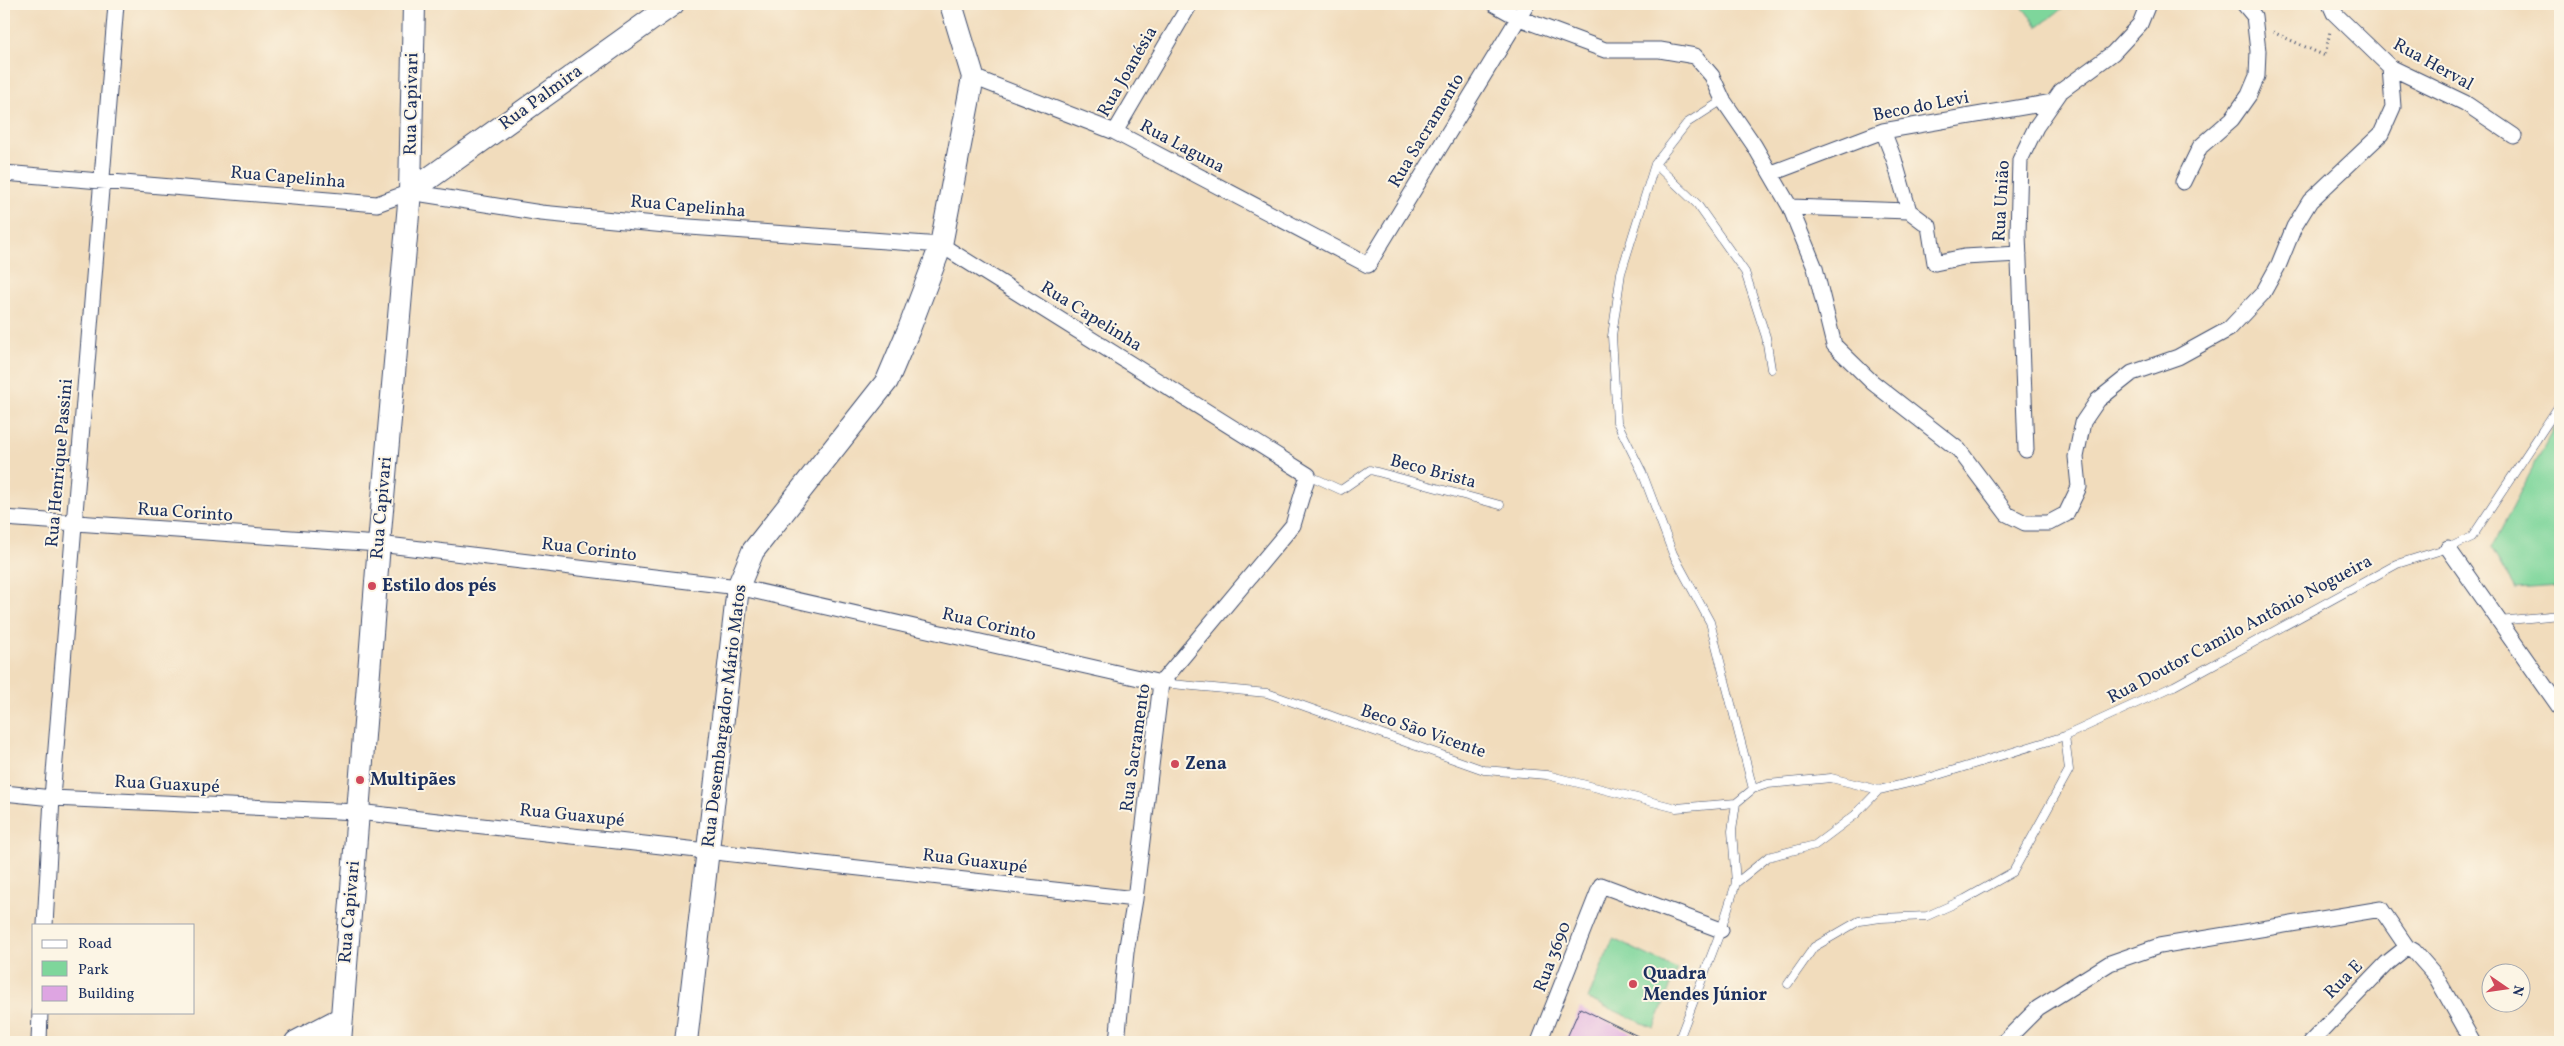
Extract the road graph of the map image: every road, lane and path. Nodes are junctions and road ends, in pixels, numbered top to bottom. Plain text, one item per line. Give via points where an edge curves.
1 (116, 4) edge
2 (414, 4) edge
3 (673, 4) edge
4 (951, 4) edge
5 (1190, 4) edge
6 (1494, 4) edge
7 (1527, 4) edge
8 (2148, 4) edge
9 (2244, 4) edge
10 (2336, 7) edge
11 (2254, 16) junction
12 (1519, 18) junction
13 (2390, 67) junction
14 (973, 77) junction
15 (1723, 100) junction
16 (2053, 102) junction
17 (1883, 131) junction
18 (1114, 132) junction
19 (2514, 136) dead end
20 (1655, 164) junction
21 (4, 173) edge
22 (1772, 173) junction
23 (103, 182) junction
24 (2183, 182) dead end
25 (410, 192) junction
26 (1790, 207) junction
27 (1909, 212) junction
28 (940, 245) junction
29 (2019, 254) junction
30 (1368, 265) joint
31 (1771, 369) dead end
32 (2560, 404) edge
33 (2026, 450) dead end
34 (1308, 475) junction
35 (1500, 505) dead end
36 (4, 518) edge
37 (74, 525) junction
38 (379, 544) junction
39 (2448, 548) junction
40 (738, 587) junction
41 (2560, 615) edge
42 (2500, 621) junction
43 (1161, 683) junction
44 (2560, 708) edge
45 (2065, 736) junction
46 (1753, 789) junction
47 (1879, 790) junction
48 (4, 793) edge
49 (52, 798) junction
50 (1736, 803) junction
51 (358, 812) junction
52 (709, 850) junction
53 (1736, 883) junction
54 (1135, 899) junction
55 (45, 924) edge
56 (1721, 930) junction
57 (2408, 947) junction
58 (1788, 984) dead end
59 (40, 1014) edge
60 (340, 1019) junction
61 (39, 1042) edge
62 (296, 1042) edge
63 (340, 1042) edge
64 (686, 1042) edge
65 (1117, 1042) edge
66 (1539, 1042) edge
67 (1678, 1042) edge
68 (2004, 1042) edge
69 (2311, 1042) edge
70 (2473, 1042) edge

1 - 23 street, Rua Henrique Passini
2 - 25 street, Rua Capivari
3 - 25 street, Rua Palmira
4 - 14 street, Rua Desembargador Mário Matos
5 - 18 street, Rua Joanésia
6 - 12 street
7 - 12 street, Rua Sacramento
8 - 16 street, Rua União via 2140,24 2113,53 2061,91
9 - 11 street
10 - 11 path via 2326,56 2276,34
10 - 13 street, Rua Herval
11 - 24 street via 2257,76 2249,95 2232,119 2200,147
12 - 15 street via 1605,50 1660,50 1695,56 1712,76
12 - 30 street, Rua Sacramento
13 - 19 street, Rua Herval via 2465,103
13 - 26 street via 2393,107 2381,134 2310,201 2263,292 2229,329 2178,357 2132,373 2098,400 2084,422 2076,457 2079,487 2066,514 2049,523 2025,523 2007,514 1960,450 1872,382 1834,345 1815,268
14 - 18 street, Rua Laguna
14 - 28 street, Rua Desembargador Mário Matos
15 - 20 lane via 1687,123
15 - 22 street
16 - 17 street, Beco do Levi
16 - 29 street, Rua União via 2020,160
17 - 22 street, Beco do Levi
17 - 27 street
18 - 30 street, Rua Laguna
20 - 31 lane via 1697,204 1745,272 1766,337
20 - 46 lane via 1622,273 1612,336 1617,422 1642,472 1673,554 1710,622
21 - 23 street, Rua Capelinha
22 - 26 street
23 - 25 street, Rua Capelinha via 377,204
23 - 37 street, Rua Henrique Passini
25 - 28 street, Rua Capelinha via 541,213
25 - 38 street, Rua Capivari
26 - 27 street
27 - 29 street via 1930,226 1935,263 1964,257
28 - 34 street, Rua Capelinha
28 - 40 street, Rua Desembargador Mário Matos via 910,329 887,381 753,551
29 - 33 street, Rua União
32 - 39 lane, Rua Doutor Camilo Antônio Nogueira via 2472,537
34 - 35 lane, Beco Brista via 1341,490 1370,470
34 - 43 street, Rua Sacramento via 1293,525
36 - 37 street, Rua Corinto
37 - 38 street, Rua Corinto
37 - 49 street, Rua Henrique Passini
38 - 40 street, Rua Corinto
38 - 51 street, Rua Capivari
39 - 42 street
39 - 45 lane, Rua Doutor Camilo Antônio Nogueira via 2398,564 2174,686
40 - 43 street, Rua Corinto
40 - 52 street, Rua Desembargador Mário Matos
41 - 42 lane
42 - 44 street
43 - 50 lane, Beco São Vicente via 1267,693 1484,770 1547,775 1676,808
43 - 54 street, Rua Sacramento
45 - 47 lane, Rua Doutor Camilo Antônio Nogueira
45 - 58 lane via 2069,770 2014,872 1927,916 1860,922 1814,947
46 - 47 lane, Rua Doutor Camilo Antônio Nogueira via 1768,784 1831,778
46 - 50 lane, Rua Doutor Camilo Antônio Nogueira
47 - 53 lane via 1855,816 1814,845 1768,857
48 - 49 street, Rua Guaxupé
49 - 51 street, Rua Guaxupé
49 - 55 street, Rua Henrique Passini
50 - 53 lane via 1732,831
51 - 52 street, Rua Guaxupé
51 - 60 street, Rua Capivari
52 - 54 street, Rua Guaxupé
52 - 64 street, Rua Desembargador Mário Matos
53 - 56 lane
54 - 65 street, Rua Sacramento
56 - 66 street, Rua 3690 via 1601,885
56 - 67 lane
57 - 68 street via 2381,909 2159,946 2110,963 2070,986 2038,1008
57 - 69 street, Rua E via 2381,969
57 - 70 street via 2435,975
59 - 61 street
60 - 62 street
60 - 63 street, Rua Capivari

